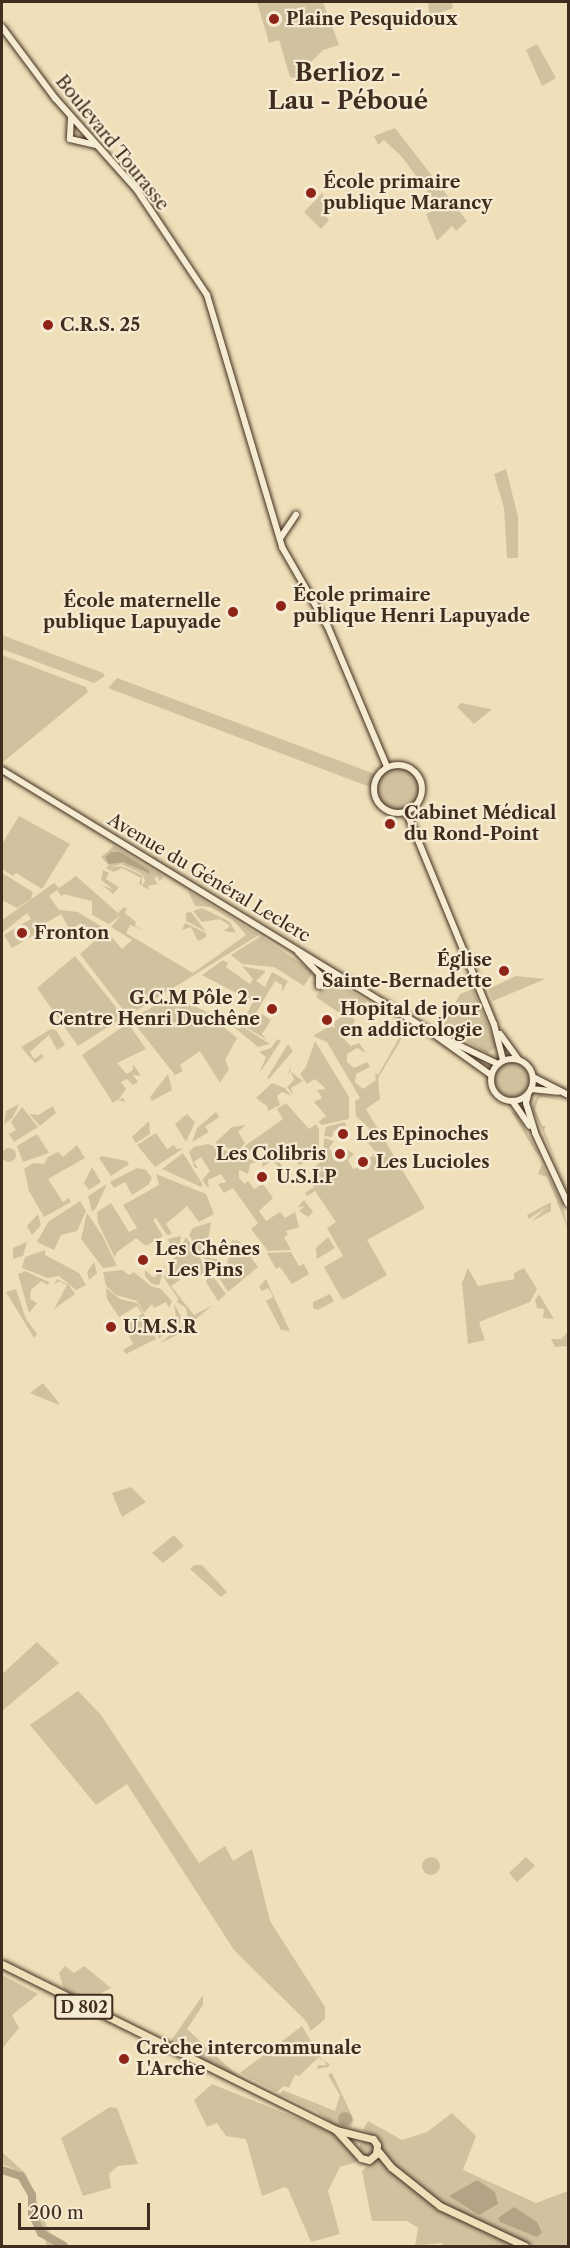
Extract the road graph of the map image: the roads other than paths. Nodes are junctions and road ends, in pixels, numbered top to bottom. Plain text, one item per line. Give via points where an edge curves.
1 (2, 27) edge
2 (71, 117) junction
3 (97, 146) junction
4 (296, 515) dead end
5 (280, 540) junction
6 (387, 768) junction
7 (2, 770) edge
8 (406, 811) junction
9 (296, 949) junction
10 (320, 986) dead end
11 (494, 1024) junction
12 (431, 1032) junction
13 (519, 1060) junction
14 (500, 1062) junction
15 (491, 1076) junction
16 (533, 1077) junction
17 (530, 1092) junction
18 (566, 1094) edge
19 (513, 1102) junction
20 (535, 1133) junction
21 (568, 1204) edge
22 (2, 1964) edge
23 (336, 2130) junction
24 (362, 2138) junction
25 (356, 2149) junction
26 (378, 2151) junction
27 (371, 2159) junction
28 (392, 2167) junction
29 (525, 2247) edge

1 - 2 main road, Boulevard Tourasse
2 - 3 main road, Boulevard Tourasse
2 - 3 main road via 70,139
3 - 5 main road, Boulevard Tourasse via 137,190 207,295
4 - 5 main road
5 - 6 main road, Boulevard Tourasse via 328,627
6 - 8 main road via 375,779 376,798 385,809
6 - 8 main road via 405,766 420,782 420,797
7 - 9 main road, Avenue du Général Leclerc
8 - 11 main road
9 - 10 main road via 320,976
9 - 12 main road, Avenue du Général Leclerc
11 - 13 main road
11 - 14 main road
12 - 14 main road, Avenue du Général Leclerc
12 - 15 main road, Avenue du Général Leclerc
13 - 14 main road
13 - 16 main road
14 - 15 main road
15 - 19 main road via 497,1096
16 - 17 main road
16 - 18 main road
17 - 18 main road
17 - 19 main road
17 - 20 main road via 526,1103
19 - 20 main road
20 - 21 main road
22 - 23 main road, D 802
23 - 24 main road, D 802
23 - 25 main road, D 802
24 - 25 main road
24 - 26 main road via 373,2139
25 - 27 main road via 361,2158
26 - 27 main road
26 - 28 main road
27 - 28 main road
28 - 29 main road via 460,2218

